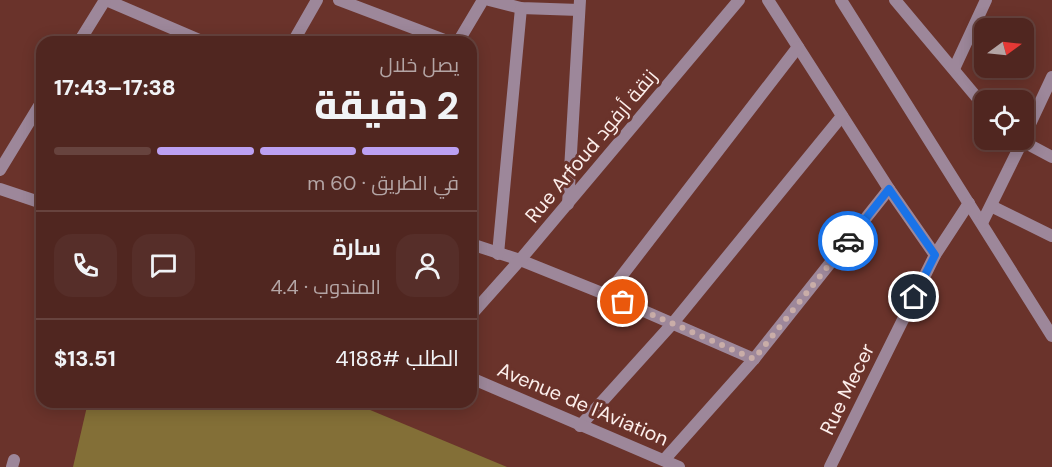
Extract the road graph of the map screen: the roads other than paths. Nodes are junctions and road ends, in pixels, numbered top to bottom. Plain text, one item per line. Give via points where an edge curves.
1 (106, 0) edge
2 (318, 0) edge
3 (339, 0) edge
4 (483, 0) edge
5 (489, 0) edge
6 (740, 0) edge
7 (768, 0) edge
8 (841, 0) edge
9 (895, 0) edge
10 (986, 0) edge
11 (580, 5) edge
12 (521, 8) junction
13 (83, 36) edge
14 (190, 36) edge
15 (297, 36) edge
16 (434, 36) edge
17 (464, 36) edge
18 (798, 47) junction
19 (954, 69) junction
20 (1052, 77) edge
21 (974, 94) edge
22 (36, 111) edge
23 (1034, 114) edge
24 (842, 116) junction
25 (1034, 144) edge
26 (1017, 150) edge
27 (1052, 157) edge
28 (0, 170) edge
29 (0, 189) edge
30 (889, 189) junction
31 (36, 201) edge
32 (969, 203) junction
33 (568, 204) junction
34 (991, 206) junction
35 (982, 224) junction
36 (1052, 236) edge
37 (477, 246) edge
38 (498, 254) junction
39 (935, 255) junction
40 (520, 260) junction
41 (607, 295) junction
42 (477, 308) edge
43 (673, 323) junction
44 (1052, 336) edge
45 (754, 359) junction
46 (477, 381) edge
47 (580, 426) junction
48 (664, 460) junction
49 (679, 467) edge
50 (830, 467) edge

1 - 13 street
1 - 14 street
2 - 15 street
3 - 16 street
4 - 17 street
5 - 12 street
6 - 33 street, Rue Arfoud زنقة أرفود
7 - 18 street
8 - 32 street
9 - 19 street
10 - 19 street
11 - 12 street
11 - 33 street
12 - 38 street
18 - 24 street
18 - 41 street
19 - 21 street
20 - 23 street
22 - 28 street
24 - 30 street
24 - 43 street
25 - 27 street
26 - 34 street
29 - 31 street
30 - 39 street
30 - 45 street
32 - 35 street
32 - 39 street, Rue Mecer
33 - 40 street, Rue Arfoud زنقة أرفود
34 - 35 street
34 - 36 street
35 - 44 street
37 - 38 street
38 - 40 street
39 - 50 street, Rue Mecer
40 - 41 street
40 - 42 street, Rue Arfoud زنقة أرفود
41 - 43 street
43 - 45 street
43 - 47 street
45 - 48 street
46 - 47 street, Avenue de l'Aviation
47 - 48 street, Avenue de l'Aviation
48 - 49 street, Avenue de l'Aviation

